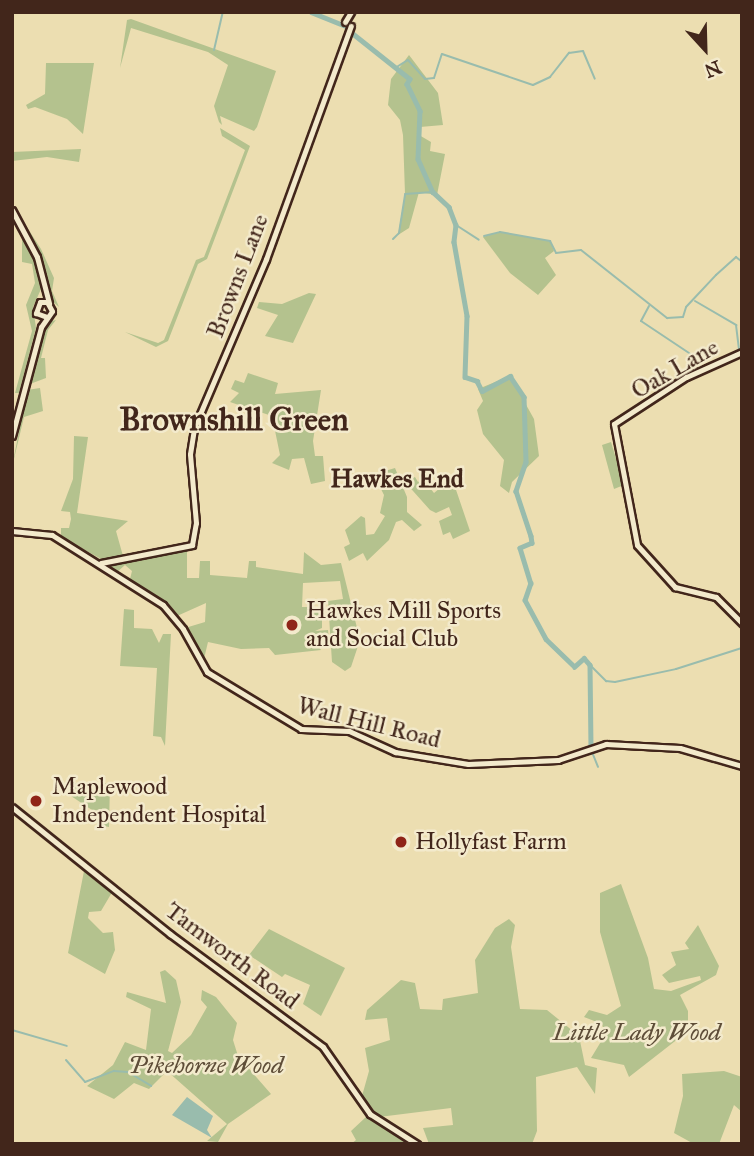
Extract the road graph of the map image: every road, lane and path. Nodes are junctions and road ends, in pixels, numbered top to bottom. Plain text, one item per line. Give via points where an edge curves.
1 (351, 12) edge
2 (12, 209) edge
3 (44, 287) junction
4 (38, 303) junction
5 (49, 303) junction
6 (37, 314) junction
7 (47, 317) junction
8 (41, 327) junction
9 (742, 352) edge
10 (12, 436) edge
11 (12, 531) edge
12 (101, 563) junction
13 (742, 623) edge
14 (742, 766) edge
15 (12, 807) edge
16 (417, 1144) edge

1 - 12 street, Browns Lane via 266,259 194,428 190,454 196,527 192,545
2 - 3 street via 33,248
3 - 4 street
3 - 5 street
4 - 5 street
4 - 6 street
5 - 7 street via 52,311
6 - 7 street
6 - 8 street
7 - 8 street
8 - 10 street
9 - 13 street, Oak Lane via 686,377 614,424 637,545 675,587 716,597
11 - 12 street, Wall Hill Road via 52,535
12 - 14 street, Wall Hill Road via 104,570 167,608 207,672 293,726 349,731 395,752 468,764 558,760 592,748 673,747
15 - 16 street, Tamworth Road via 170,934 323,1047 370,1114

